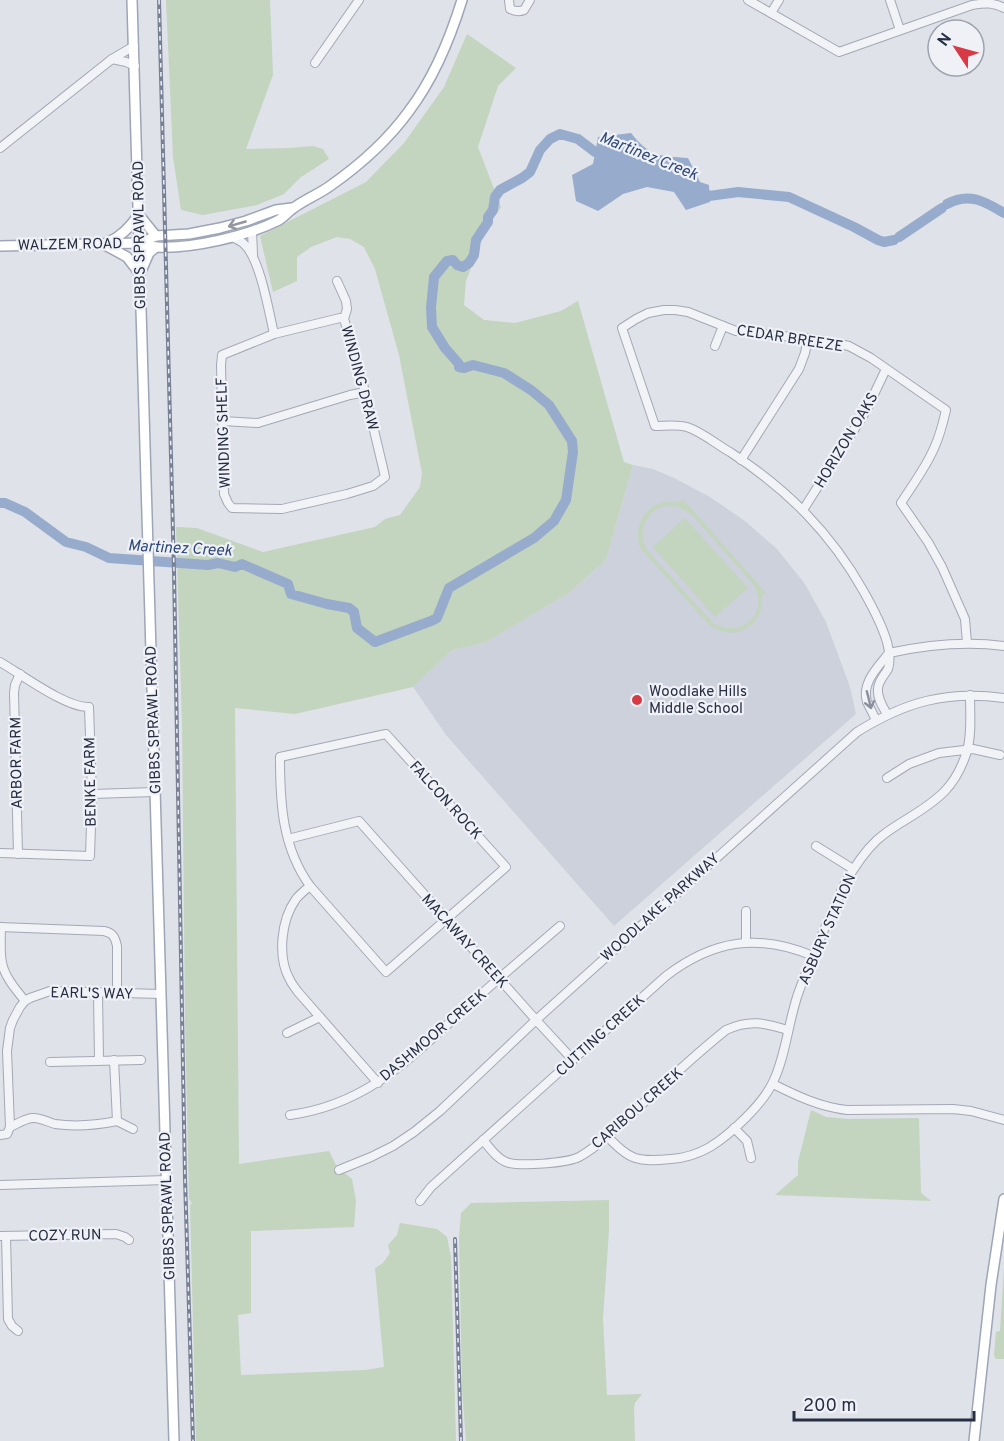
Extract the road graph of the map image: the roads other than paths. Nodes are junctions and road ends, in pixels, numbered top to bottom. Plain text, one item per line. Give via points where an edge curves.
1 (132, 0) edge
2 (462, 0) edge
3 (509, 0) edge
4 (530, 0) edge
5 (748, 0) edge
6 (779, 0) edge
7 (890, 0) edge
8 (356, 1) edge
9 (1004, 8) edge
10 (771, 13) junction
11 (900, 30) junction
12 (134, 46) junction
13 (112, 59) junction
14 (315, 63) dead end
15 (135, 66) junction
16 (0, 148) edge
17 (292, 208) junction
18 (139, 214) junction
19 (252, 231) junction
20 (156, 236) junction
21 (232, 237) junction
22 (140, 243) junction
23 (100, 244) junction
24 (0, 246) edge
25 (156, 247) junction
26 (254, 260) junction
27 (140, 274) junction
28 (337, 281) dead end
29 (344, 319) junction
30 (723, 326) junction
31 (274, 334) junction
32 (808, 338) junction
33 (715, 346) dead end
34 (886, 369) junction
35 (365, 393) junction
36 (223, 422) junction
37 (741, 460) junction
38 (232, 508) joint
39 (803, 510) junction
40 (967, 643) junction
41 (1004, 646) edge
42 (889, 653) junction
43 (0, 662) edge
44 (20, 674) junction
45 (870, 679) junction
46 (879, 683) junction
47 (970, 695) junction
48 (1004, 698) edge
49 (887, 714) junction
50 (876, 720) junction
51 (967, 749) junction
52 (1000, 755) dead end
53 (887, 778) dead end
54 (155, 792) junction
55 (92, 794) junction
56 (288, 838) junction
57 (816, 846) dead end
58 (0, 853) edge
59 (18, 854) junction
60 (853, 869) junction
61 (310, 886) junction
62 (746, 911) dead end
63 (446, 919) junction
64 (560, 926) dead end
65 (1, 927) edge
66 (746, 942) junction
67 (813, 956) junction
68 (499, 978) junction
69 (98, 993) junction
70 (117, 993) junction
71 (161, 994) junction
72 (25, 1001) junction
73 (321, 1017) junction
74 (536, 1020) junction
75 (788, 1030) junction
76 (287, 1033) dead end
77 (99, 1060) junction
78 (114, 1060) junction
79 (141, 1060) dead end
80 (573, 1060) junction
81 (50, 1062) dead end
82 (378, 1083) junction
83 (773, 1083) junction
84 (290, 1115) dead end
85 (1004, 1120) edge
86 (117, 1121) junction
87 (10, 1127) junction
88 (734, 1128) junction
89 (133, 1129) dead end
90 (0, 1136) edge
91 (607, 1136) junction
92 (483, 1140) junction
93 (752, 1158) dead end
94 (339, 1170) dead end
95 (167, 1180) junction
96 (0, 1185) edge
97 (1004, 1199) edge
98 (420, 1201) dead end
99 (1001, 1233) edge
100 (3, 1236) edge
101 (129, 1240) dead end
102 (1000, 1243) edge
103 (18, 1331) dead end
104 (174, 1441) edge
105 (974, 1441) edge

1 - 12 main road, GIBBS SPRAWL ROAD
2 - 17 main road, WALZEM ROAD via 442,56 409,111 355,168
3 - 4 street via 510,9 521,11
5 - 10 street
6 - 10 street
7 - 11 street
8 - 14 street
9 - 11 street via 987,3 972,5
10 - 11 street via 839,52
12 - 13 street
12 - 15 main road, GIBBS SPRAWL ROAD
13 - 15 street
13 - 16 street
15 - 18 main road, GIBBS SPRAWL ROAD
17 - 19 main road, WALZEM ROAD via 281,220
17 -> 20 main road, WALZEM ROAD via 207,231
18 - 20 main road
18 - 22 main road, GIBBS SPRAWL ROAD
18 - 23 main road via 124,232
19 - 21 main road, WALZEM ROAD
19 - 26 street
20 - 22 main road, WALZEM ROAD
21 - 25 main road, WALZEM ROAD
21 - 26 street via 244,244
22 - 23 main road, WALZEM ROAD
22 - 25 main road, WALZEM ROAD
22 - 27 main road, GIBBS SPRAWL ROAD
23 - 24 main road, WALZEM ROAD
23 - 27 main road via 127,257
25 - 27 main road
26 - 31 street
27 - 54 main road, GIBBS SPRAWL ROAD
28 - 29 street, WINDING DRAW via 347,305
29 - 31 street
29 - 35 street, WINDING DRAW
30 - 32 street, CEDAR BREEZE via 750,333
30 - 33 street
30 - 37 street, CEDAR BREEZE via 688,312 664,310 636,318 622,328 655,426 687,427
31 - 36 street, WINDING SHELF via 222,355
32 - 34 street, CEDAR BREEZE via 849,346
32 - 37 street via 799,369
34 - 39 street, HORIZON OAKS via 866,411
34 - 40 street, CEDAR BREEZE via 946,410 934,448 901,502 942,567 965,619
35 - 36 street via 258,423
35 - 38 street, WINDING DRAW via 384,477 373,486 292,507
36 - 38 street, WINDING SHELF via 225,494
37 - 39 street
39 - 42 street via 854,575 873,609
40 - 41 street
40 - 42 street
42 - 45 street
42 - 46 street via 888,668
43 - 44 street
44 - 55 street, BENKE FARM via 67,702 89,707
44 - 59 street, ARBOR FARM via 14,693
45 - 46 street
45 -> 50 street via 867,702
46 - 49 street via 879,699
47 - 48 street, WOODLAKE PARKWAY
47 - 49 street, WOODLAKE PARKWAY via 923,701
47 - 51 street, ASBURY STATION
49 - 50 street, WOODLAKE PARKWAY
50 - 74 street, WOODLAKE PARKWAY via 856,732
51 - 52 street
51 - 53 street via 924,758
51 - 60 street, ASBURY STATION via 948,788 933,803 877,839
54 - 55 street
54 - 71 main road, GIBBS SPRAWL ROAD
55 - 59 street, BENKE FARM via 90,856
56 - 61 street
56 - 63 street, MACAWAY CREEK via 359,821
56 - 63 street, FALCON ROCK via 281,807 280,757 386,734 506,867
57 - 60 street
58 - 59 street
60 - 67 street, ASBURY STATION
61 - 63 street via 386,972
61 - 73 street via 289,910 282,943 289,979
62 - 66 street
63 - 68 street, MACAWAY CREEK
64 - 68 street, DASHMOOR CREEK
65 - 70 street via 111,933 117,946
65 - 72 street via 3,972
66 - 67 street, CUTTING CREEK via 782,945
66 - 80 street, CUTTING CREEK via 710,950 680,966
67 - 75 street, ASBURY STATION
68 - 74 street, MACAWAY CREEK
68 - 82 street, DASHMOOR CREEK
69 - 70 street, EARL'S WAY
69 - 72 street, EARL'S WAY via 43,992
69 - 77 street
70 - 71 street, EARL'S WAY
71 - 95 main road, GIBBS SPRAWL ROAD
72 - 87 street via 10,1028 7,1052
73 - 76 street
73 - 82 street
74 - 80 street, MACAWAY CREEK
74 - 94 street, WOODLAKE PARKWAY via 414,1132
75 - 83 street, ASBURY STATION
75 - 91 street, CARIBOU CREEK via 755,1022 726,1030
77 - 78 street
77 - 81 street
78 - 79 street
78 - 86 street
80 - 92 street, CUTTING CREEK
82 - 84 street, DASHMOOR CREEK via 348,1100
83 - 85 street via 803,1099 833,1108 953,1109
83 - 88 street, ASBURY STATION via 753,1111
86 - 87 street via 54,1124 34,1118
86 - 89 street
87 - 90 street
88 - 91 street, ASBURY STATION via 696,1154 657,1160 629,1156
88 - 93 street via 747,1141
91 - 92 street, CARIBOU CREEK via 579,1157 557,1163 506,1162
92 - 98 street, CUTTING CREEK via 430,1187
95 - 96 street
95 - 104 main road, GIBBS SPRAWL ROAD
97 - 99 main road
99 - 102 main road
100 - 101 street, COZY RUN via 116,1234
100 - 103 street via 8,1319
102 - 105 main road

